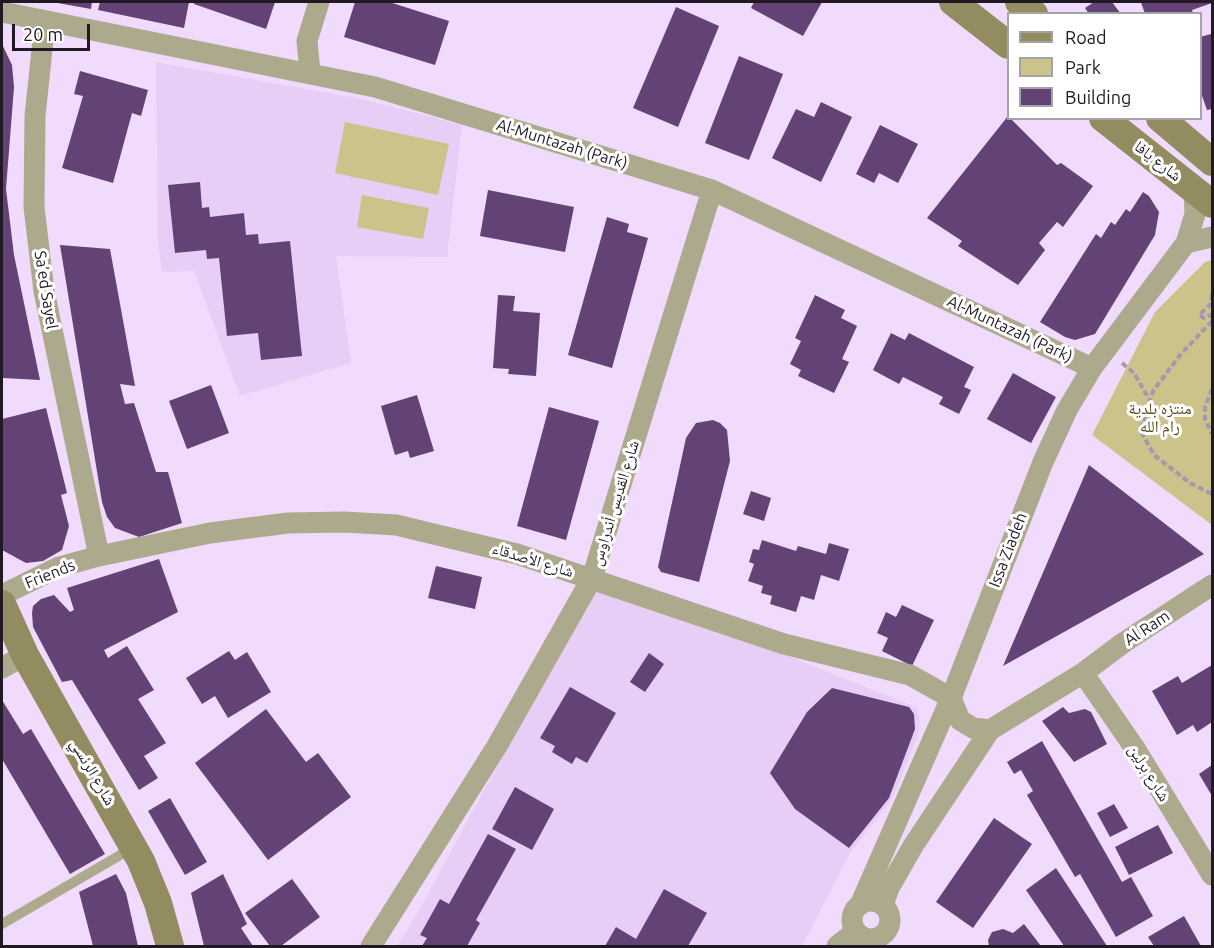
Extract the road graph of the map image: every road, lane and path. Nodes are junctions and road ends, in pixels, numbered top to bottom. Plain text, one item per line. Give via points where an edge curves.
1 (319, 2) edge
2 (953, 2) edge
3 (1019, 2) edge
4 (2, 12) edge
5 (1032, 12) edge
6 (45, 21) junction
7 (1007, 44) edge
8 (310, 72) junction
9 (1106, 120) edge
10 (1162, 120) edge
11 (1212, 162) edge
12 (712, 190) junction
13 (1203, 197) edge
14 (1212, 237) edge
15 (1186, 243) junction
16 (1212, 294) edge
17 (1212, 319) edge
18 (1098, 359) junction
19 (1212, 389) edge
20 (1149, 400) junction
21 (1212, 434) edge
22 (1212, 494) edge
23 (99, 556) junction
24 (592, 578) junction
25 (1212, 585) edge
26 (2, 595) edge
27 (2, 604) edge
28 (13, 661) edge
29 (1083, 673) junction
30 (951, 698) junction
31 (999, 725) junction
32 (134, 847) junction
33 (1212, 875) edge
34 (861, 905) junction
35 (884, 905) junction
36 (2, 924) edge
37 (856, 931) junction
38 (891, 940) edge
39 (170, 946) edge
40 (371, 946) edge
41 (837, 946) edge

1 - 8 street via 307,41
2 - 7 main road
3 - 5 main road
4 - 6 street, Al-Muntazah (Park)
6 - 8 street, Al-Muntazah (Park)
6 - 23 street, Sa’ed Sayel via 35,116 34,207 44,291
8 - 12 street, Al-Muntazah (Park) via 375,87
9 - 13 main road, شارع يافا
10 - 11 main road, شارع يافا
12 - 18 street, Al-Muntazah (Park)
12 - 24 street, شارع القديس أندراوس
13 - 15 street, Issa Ziadeh
14 - 15 street
15 - 18 street, Issa Ziadeh
16 - 17 path via 1210,305 1199,315 1210,315
17 - 20 path
18 - 20 path via 1134,373
18 - 30 street, Issa Ziadeh via 1043,462
19 - 21 path via 1205,419
20 - 22 path via 1140,430 1154,455 1190,483
23 - 24 street, شارع الأصدقاء via 210,533 288,523 344,522 396,525 517,554
23 - 26 street, Friends via 59,567
24 - 30 street, شارع الأصدقاء via 784,644 909,675
24 - 40 street, شارع القديس أندراوس via 497,746
25 - 29 street, Al Ram
27 - 28 main road, شارع الرئسي
28 - 32 main road, شارع الرئسي
29 - 31 street, Al Ram
29 - 33 street, شارع برلين via 1136,750
30 - 31 street via 960,720 973,728
30 - 34 street, Issa Ziadeh
31 - 35 street via 913,846 889,888
32 - 36 lane
32 - 39 main road, شارع الرئسي via 158,903
34 - 35 street via 872,901
34 - 37 street, Issa Ziadeh via 853,915
35 - 38 street
37 - 38 street via 868,939
37 - 41 street

